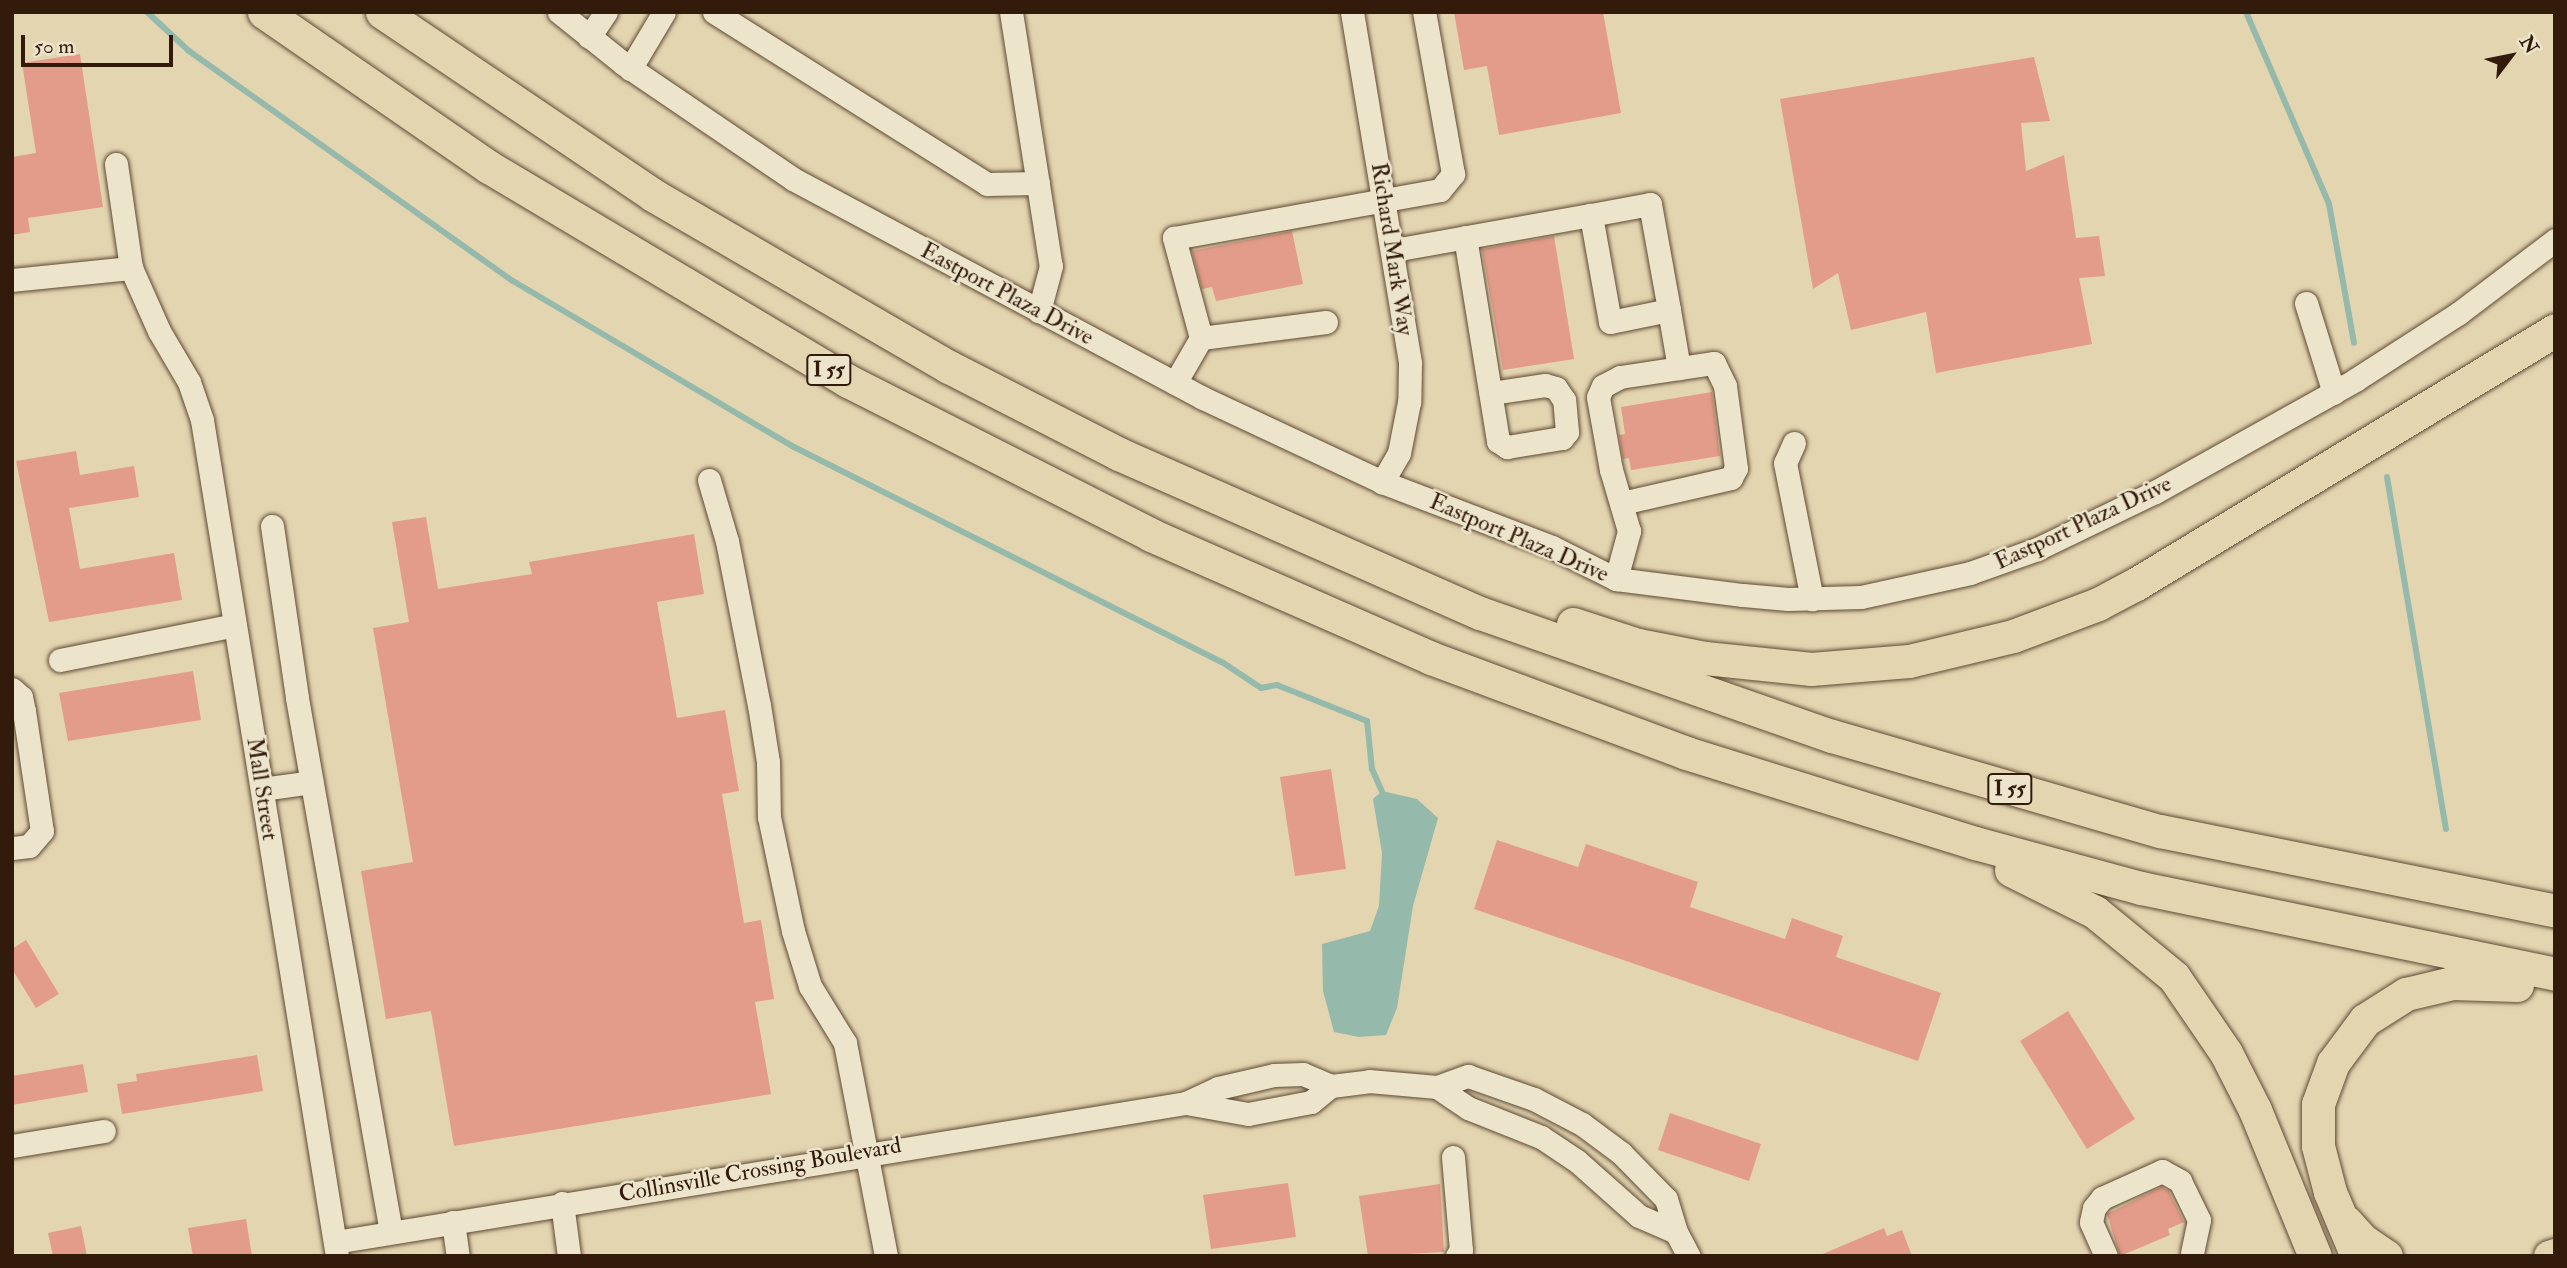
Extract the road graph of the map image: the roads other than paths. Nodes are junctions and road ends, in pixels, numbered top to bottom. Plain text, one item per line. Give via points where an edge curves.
1 (264, 12) edge
2 (382, 12) edge
3 (559, 12) edge
4 (606, 12) edge
5 (664, 12) edge
6 (714, 12) edge
7 (1011, 12) edge
8 (1352, 12) edge
9 (1424, 12) edge
10 (589, 37) junction
11 (630, 69) junction
12 (116, 164) dead end
13 (1038, 183) junction
14 (1385, 201) junction
15 (1591, 215) junction
16 (1465, 237) junction
17 (2555, 240) edge
18 (1394, 250) junction
19 (131, 268) junction
20 (12, 279) edge
21 (2306, 303) dead end
22 (1669, 310) junction
23 (1039, 311) junction
24 (1326, 322) dead end
25 (2555, 330) edge
26 (1200, 338) junction
27 (1679, 368) junction
28 (1175, 383) junction
29 (1491, 393) dead end
30 (2334, 393) junction
31 (1794, 443) dead end
32 (709, 480) dead end
33 (1382, 482) junction
34 (1622, 503) junction
35 (272, 526) dead end
36 (1616, 579) junction
37 (1812, 599) junction
38 (1480, 613) junction
39 (235, 625) junction
40 (60, 660) dead end
41 (12, 689) edge
42 (312, 782) junction
43 (262, 789) junction
44 (1976, 844) junction
45 (12, 848) edge
46 (2555, 911) edge
47 (2555, 974) edge
48 (2555, 979) edge
49 (1331, 1086) junction
50 (1437, 1087) junction
51 (1186, 1102) junction
52 (104, 1131) dead end
53 (12, 1146) edge
54 (869, 1151) junction
55 (1453, 1157) dead end
56 (562, 1203) junction
57 (2339, 1214) junction
58 (2300, 1220) junction
59 (453, 1222) junction
60 (391, 1232) junction
61 (1676, 1232) junction
62 (336, 1249) edge
63 (2192, 1252) dead end
64 (2555, 1254) edge
65 (457, 1256) edge
66 (569, 1256) edge
67 (886, 1256) edge
68 (1457, 1256) edge
69 (1689, 1256) edge
70 (2106, 1256) edge
71 (2304, 1256) edge
72 (2315, 1256) edge
73 (2357, 1256) edge
74 (2386, 1256) edge
75 (2549, 1256) edge

1 - 44 highway, I 55 via 489,167 656,271 860,388 1091,506 1304,604 1544,702 1787,786
2 - 38 highway, I 55 via 653,195 949,367 1119,454
3 - 10 street, Eastport Plaza Drive
4 - 10 street
5 - 11 street
6 - 13 street via 987,184
7 - 13 street
8 - 14 street, Richard Mark Way
9 - 14 street via 1453,174 1440,190
10 - 11 street, Eastport Plaza Drive
11 - 23 street, Eastport Plaza Drive via 793,179
12 - 19 street, Mall Street
13 - 23 street via 1051,266
14 - 18 street, Richard Mark Way
14 - 26 street via 1174,238
15 - 16 street
15 - 22 street via 1650,204
15 - 22 street via 1610,322
16 - 18 street
16 - 29 street
17 - 30 street, Eastport Plaza Drive via 2459,313
18 - 33 street, Richard Mark Way via 1410,363 1409,402 1399,453
19 - 20 street
19 - 39 street, Mall Street via 159,331 189,382 202,420
21 - 30 street
22 - 27 street
23 - 28 street, Eastport Plaza Drive
24 - 26 street
25 - 38 highway via 2136,584 2057,621 1951,653 1861,667 1772,668 1638,645 1548,616 1519,611
26 - 28 street
27 - 34 street via 1620,377 1604,386 1598,397
27 - 34 street via 1714,363 1721,372 1736,468 1731,478
28 - 33 street, Eastport Plaza Drive
30 - 37 street, Eastport Plaza Drive via 2155,492 2037,549 1910,589
31 - 37 street via 1785,463
32 - 54 street via 727,541 759,705 768,762 769,817 793,931 810,986 845,1043
33 - 36 street, Eastport Plaza Drive via 1552,547
34 - 36 street via 1629,531
35 - 42 street
36 - 37 street, Eastport Plaza Drive
38 - 46 highway, I 55 via 1832,736 2134,824 2404,884
39 - 40 street
39 - 43 street, Mall Street
41 - 45 street via 21,697 24,711 42,831 29,846
42 - 43 street
42 - 60 street
43 - 62 street, Mall Street
44 - 47 highway, I 55 via 2141,888
44 - 58 highway via 2015,873 2095,912 2174,976 2226,1053
48 - 57 highway via 2512,986 2477,982 2428,987 2385,1005 2365,1020 2333,1063 2318,1104 2318,1146
49 - 50 street, Collinsville Crossing Boulevard via 1369,1081
49 - 51 street, Collinsville Crossing Boulevard via 1303,1074 1274,1075 1219,1088
49 - 51 street, Collinsville Crossing Boulevard via 1311,1102 1248,1114
50 - 61 street, Collinsville Crossing Boulevard via 1468,1108 1541,1137 1577,1161 1639,1216
50 - 61 street, Collinsville Crossing Boulevard via 1468,1076 1534,1099 1582,1124 1621,1153 1666,1199
51 - 54 street, Collinsville Crossing Boulevard
52 - 53 street
54 - 56 street, Collinsville Crossing Boulevard
54 - 67 street
55 - 68 street via 1461,1250
56 - 59 street, Collinsville Crossing Boulevard
56 - 66 street
57 - 73 highway
57 - 74 highway via 2362,1240
58 - 71 highway
58 - 72 highway
59 - 60 street, Collinsville Crossing Boulevard
59 - 65 street
60 - 62 street, Collinsville Crossing Boulevard
61 - 69 street, Collinsville Crossing Boulevard
63 - 70 street via 2199,1220 2180,1181 2162,1171 2102,1198 2094,1208 2091,1222
64 - 75 main road

